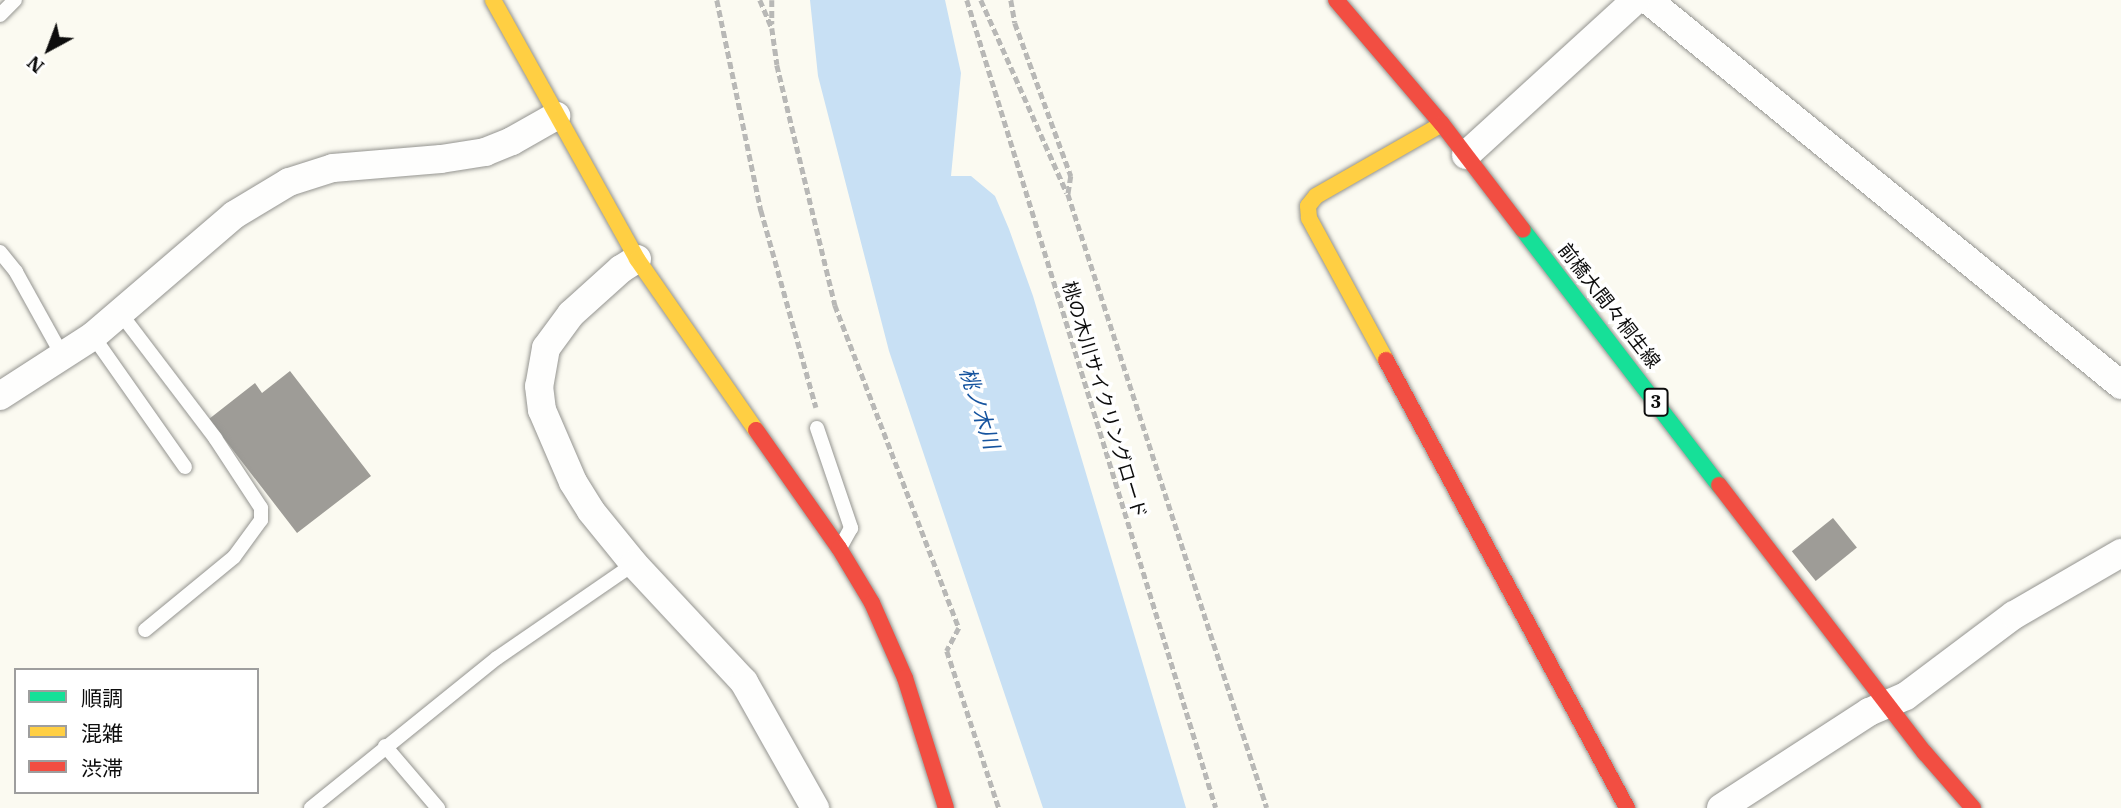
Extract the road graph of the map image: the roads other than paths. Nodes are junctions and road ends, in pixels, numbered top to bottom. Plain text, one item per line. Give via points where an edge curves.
1 (15, 0) edge
2 (493, 0) edge
3 (1336, 0) edge
4 (1636, 0) edge
5 (1648, 0) edge
6 (0, 15) edge
7 (556, 116) junction
8 (1442, 124) junction
9 (1466, 155) junction
10 (0, 252) edge
11 (637, 259) junction
12 (121, 314) junction
13 (93, 336) junction
14 (62, 355) junction
15 (2121, 384) edge
16 (0, 396) edge
17 (817, 428) road end
18 (185, 467) dead end
19 (839, 548) junction
20 (2121, 553) edge
21 (634, 564) junction
22 (145, 630) dead end
23 (1888, 704) junction
24 (385, 746) junction
25 (811, 807) edge
26 (311, 808) edge
27 (438, 808) edge
28 (946, 808) edge
29 (1627, 808) edge
30 (1721, 808) edge
31 (1973, 808) edge

1 - 6 lane
2 - 7 street
3 - 8 street, 前橋大間々桐生線 / 3
4 - 9 street
5 - 15 street
7 - 11 street
7 - 12 street via 485,152 333,168 289,182 234,215
8 - 9 street, 前橋大間々桐生線 / 3
8 - 29 street via 1316,196 1308,206 1309,218
9 - 23 street, 前橋大間々桐生線 / 3
10 - 14 lane
11 - 19 street
11 - 21 street via 557,330 546,348 539,386 542,410 573,482
12 - 13 street
12 - 22 lane via 215,438 261,508 261,520 234,557
13 - 14 street
13 - 18 lane
14 - 16 street
17 - 19 lane via 851,528
19 - 28 street via 889,637
20 - 23 street via 2014,615 1923,684
21 - 24 lane via 497,658
21 - 25 street via 744,682
23 - 30 street
23 - 31 street, 前橋大間々桐生線 / 3
24 - 26 lane
24 - 27 lane

